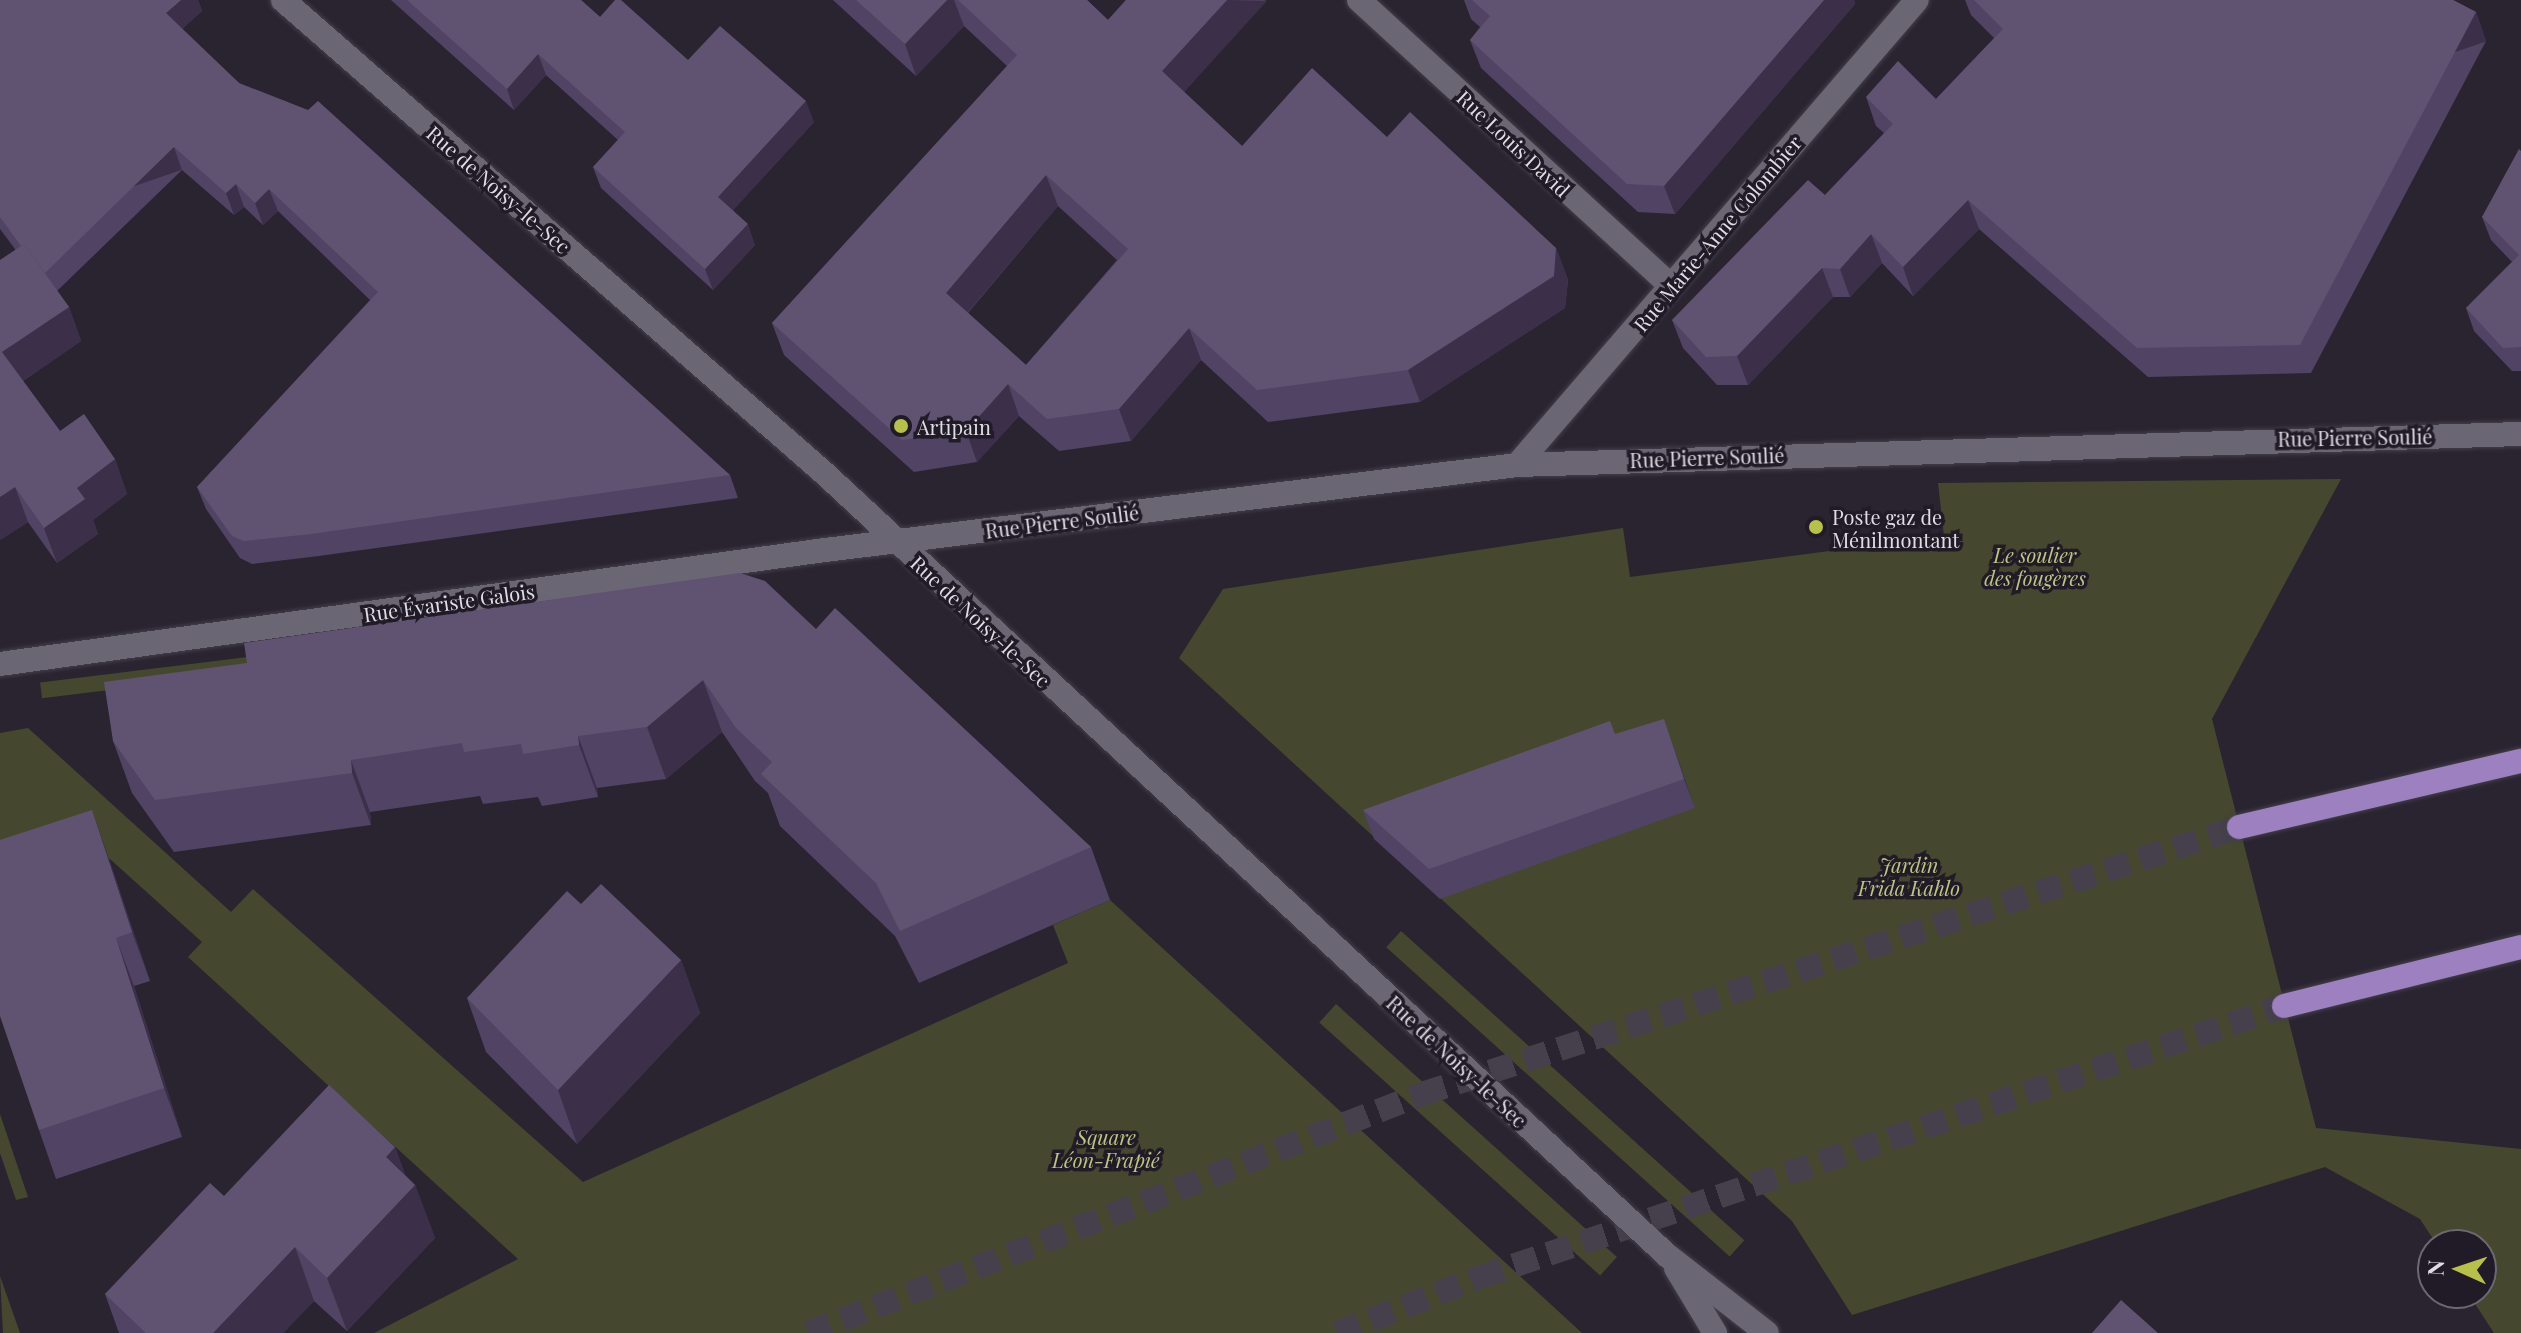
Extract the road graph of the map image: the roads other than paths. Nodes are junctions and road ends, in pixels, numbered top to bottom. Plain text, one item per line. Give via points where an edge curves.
1 (283, 0) edge
2 (1359, 0) edge
3 (1917, 0) edge
4 (1670, 285) junction
5 (2521, 434) edge
6 (1517, 465) junction
7 (898, 543) junction
8 (0, 664) edge
9 (2521, 761) edge
10 (2239, 827) tunnel mouth
11 (2521, 947) edge
12 (2284, 1006) tunnel mouth
13 (1668, 1256) junction
14 (1715, 1333) edge
15 (1767, 1333) edge

1 - 7 street, Rue de Noisy-le-Sec
2 - 4 street, Rue Louis David
3 - 4 street, Rue Marie-Anne Colombier
4 - 6 street, Rue Marie-Anne Colombier
5 - 6 street, Rue Pierre Soulié
6 - 7 street, Rue Pierre Soulié
7 - 8 street, Rue Évariste Galois
7 - 13 street, Rue de Noisy-le-Sec
9 - 10 highway
11 - 12 highway
13 - 14 street, Rue de Noisy-le-Sec
13 - 15 street, Rue de Noisy-le-Sec

